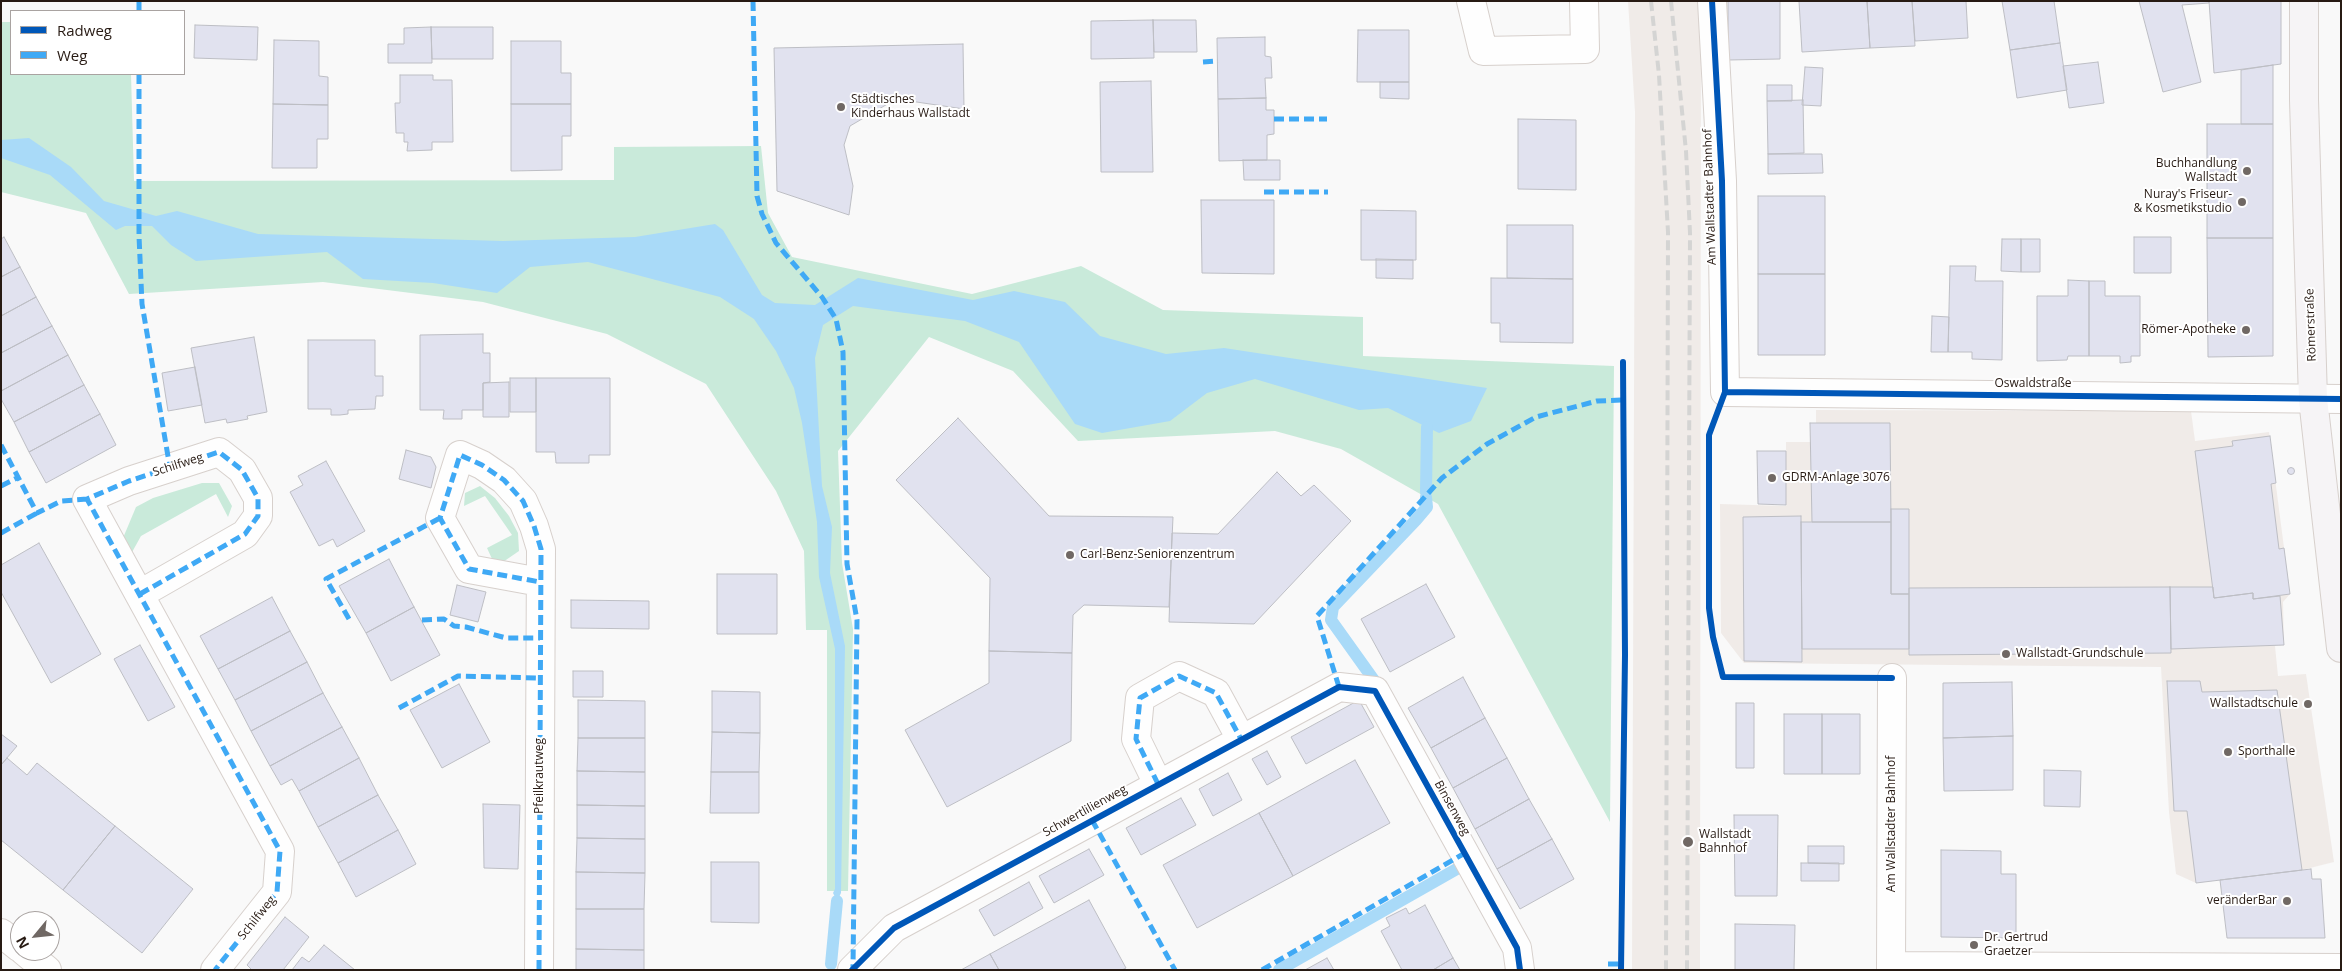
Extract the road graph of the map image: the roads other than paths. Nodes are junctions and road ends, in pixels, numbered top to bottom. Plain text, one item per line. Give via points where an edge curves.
1 (1471, 1) edge
2 (1584, 1) edge
3 (1712, 1) edge
4 (2304, 1) edge
5 (1725, 392) joint
6 (2313, 399) junction
7 (2341, 399) edge
8 (540, 582) junction
9 (140, 594) junction
10 (2341, 648) edge
11 (1892, 678) dead end
12 (1339, 687) joint
13 (1241, 739) junction
14 (1158, 784) junction
15 (36, 961) edge
16 (1891, 968) edge
17 (2341, 968) edge
18 (47, 970) edge
19 (215, 970) edge
20 (539, 970) edge
21 (852, 970) edge
22 (1520, 970) edge

1 - 2 street via 1483,51 1585,50
3 - 5 street, Am Wallstadter Bahnhof via 1722,181
4 - 6 street, Römerstraße
5 - 6 street, Oswaldstraße
6 - 7 street, Oswaldstraße
6 - 10 street, Römerstraße
8 - 8 street, Pfeilkrautweg via 540,549 523,501 504,480 460,455 440,518 469,569
8 - 20 street, Pfeilkrautweg
9 - 9 street, Schilfweg via 87,499 129,480 219,452 242,470 258,498 258,516 245,534
9 - 19 street, Schilfweg via 280,851 277,892
11 - 16 street, Am Wallstadter Bahnhof
12 - 13 street, Schwertlilienweg
12 - 22 street, Binsenweg via 1375,691 1517,948
13 - 14 street, Schwertlilienweg
13 - 14 street via 1216,693 1179,676 1140,698 1136,739
14 - 21 street, Schwertlilienweg via 894,928
15 - 18 street
16 - 17 street

